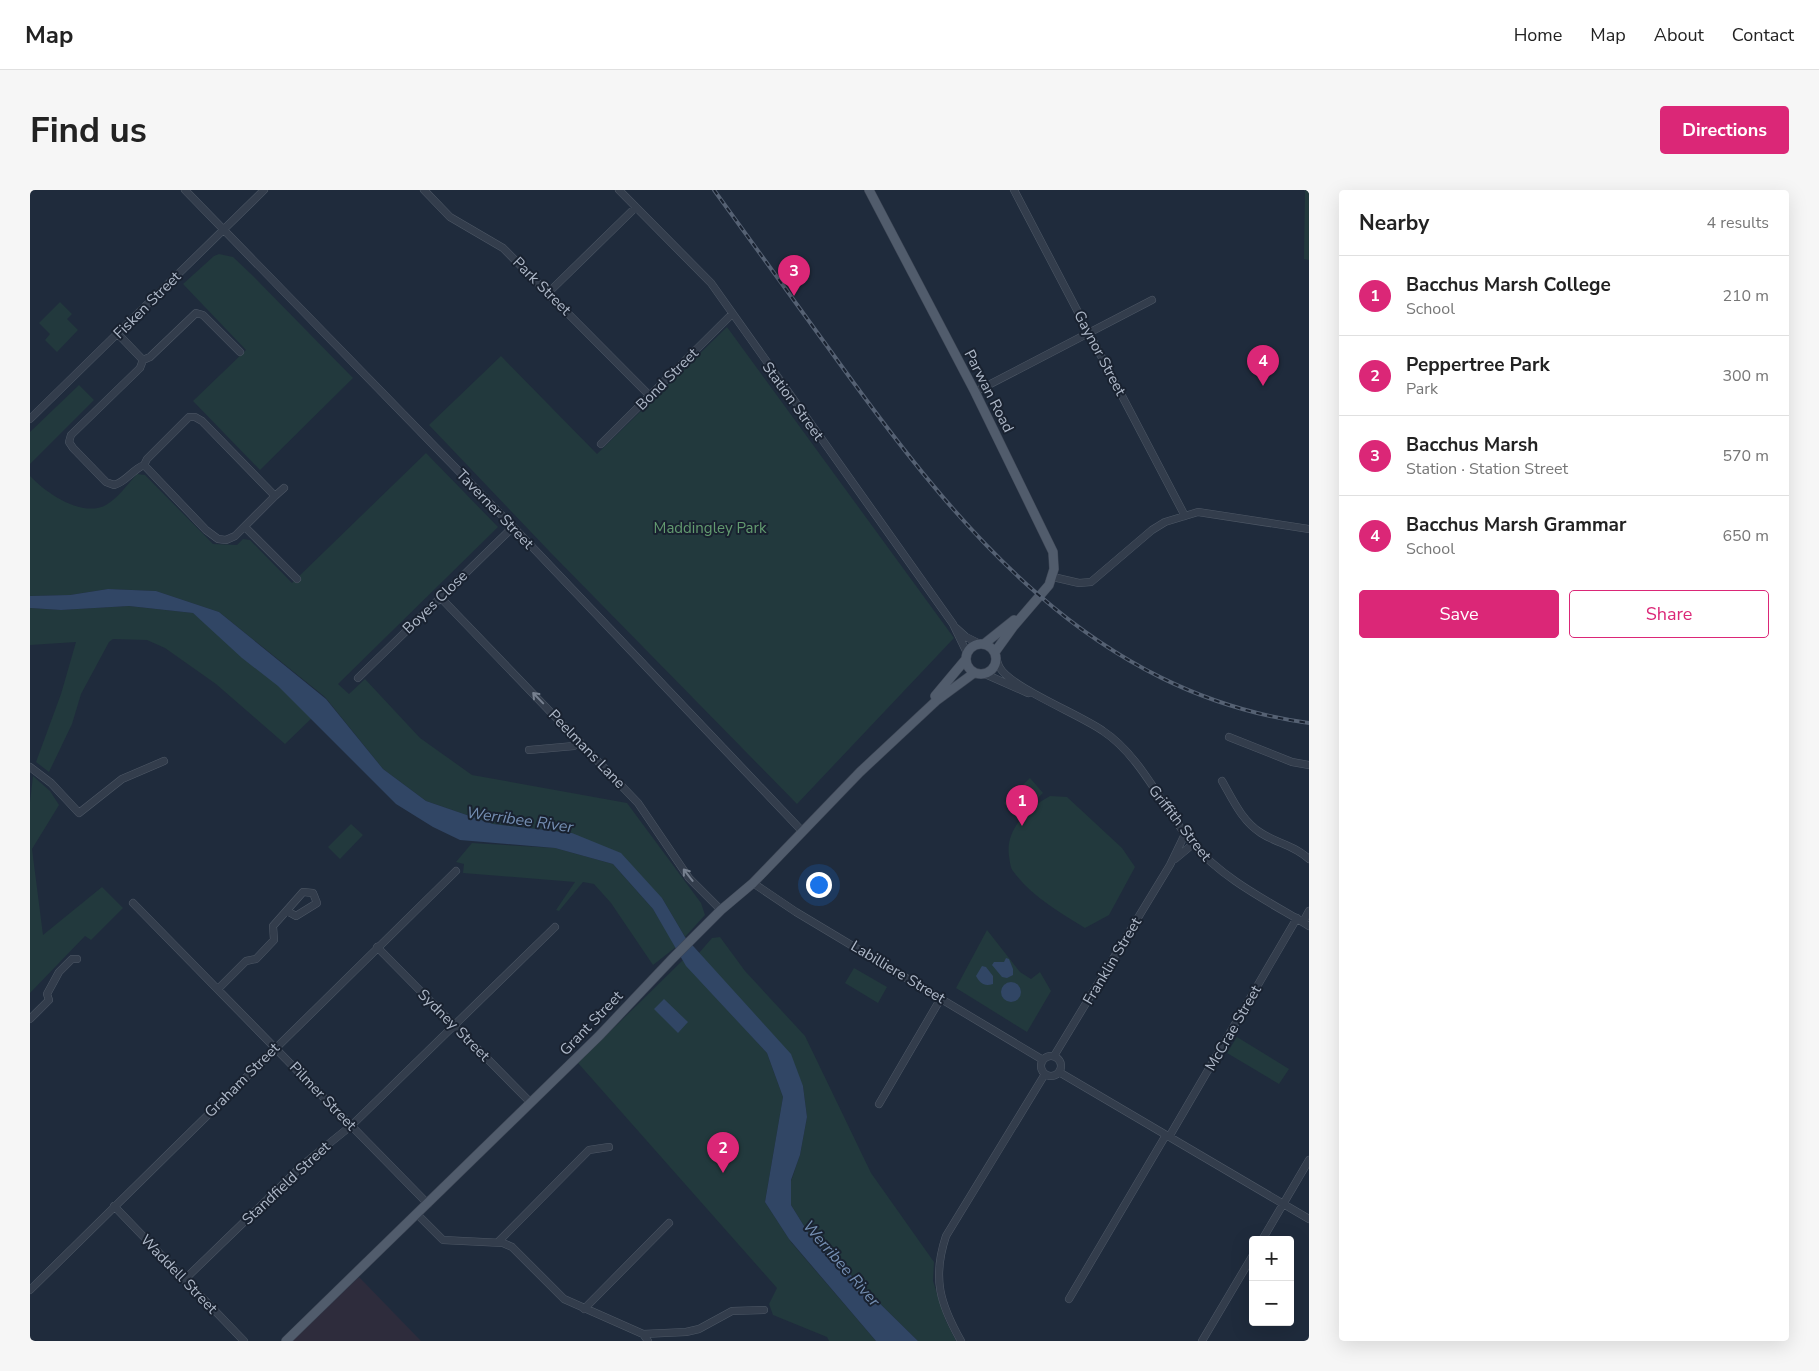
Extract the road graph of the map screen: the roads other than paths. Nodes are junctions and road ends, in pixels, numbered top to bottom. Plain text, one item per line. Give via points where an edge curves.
1 (184, 190) edge
2 (264, 190) edge
3 (424, 190) edge
4 (620, 190) edge
5 (869, 190) edge
6 (1014, 190) edge
7 (636, 207) junction
8 (223, 230) junction
9 (548, 293) junction
10 (1152, 300) dead end
11 (732, 314) junction
12 (1089, 332) junction
13 (118, 334) junction
14 (240, 352) dead end
15 (143, 360) junction
16 (975, 392) junction
17 (650, 396) junction
18 (30, 419) edge
19 (601, 444) dead end
20 (144, 465) junction
21 (284, 488) dead end
22 (275, 496) junction
23 (1185, 516) junction
24 (245, 527) junction
25 (513, 527) junction
26 (1309, 529) edge
27 (1053, 577) junction
28 (297, 579) dead end
29 (440, 597) junction
30 (1031, 606) junction
31 (953, 624) junction
32 (982, 644) junction
33 (996, 655) junction
34 (966, 656) junction
35 (974, 673) junction
36 (985, 674) junction
37 (358, 678) dead end
38 (912, 723) junction
39 (1089, 723) junction
40 (1229, 737) dead end
41 (580, 742) junction
42 (529, 750) dead end
43 (164, 761) dead end
44 (1309, 766) edge
45 (30, 767) edge
46 (1222, 781) dead end
47 (802, 831) junction
48 (1185, 834) junction
49 (1193, 844) junction
50 (1309, 859) edge
51 (1170, 865) junction
52 (456, 871) dead end
53 (753, 883) junction
54 (133, 903) dead end
55 (721, 910) junction
56 (288, 911) dead end
57 (1309, 911) edge
58 (1303, 922) edge
59 (556, 927) dead end
60 (376, 947) junction
61 (77, 959) dead end
62 (218, 989) junction
63 (941, 998) junction
64 (30, 1019) edge
65 (454, 1025) junction
66 (275, 1047) junction
67 (1054, 1056) junction
68 (1043, 1060) junction
69 (1059, 1072) junction
70 (1046, 1074) junction
71 (531, 1103) junction
72 (879, 1104) dead end
73 (352, 1125) junction
74 (1167, 1136) junction
75 (609, 1146) dead end
76 (1309, 1160) edge
77 (428, 1204) junction
78 (1283, 1204) junction
79 (114, 1206) junction
80 (418, 1214) junction
81 (1309, 1219) edge
82 (669, 1223) dead end
83 (1264, 1236) edge
84 (499, 1241) junction
85 (1249, 1262) edge
86 (184, 1280) junction
87 (30, 1290) edge
88 (1069, 1299) dead end
89 (584, 1309) junction
90 (764, 1310) dead end
91 (643, 1334) junction
92 (244, 1341) edge
93 (286, 1341) edge
94 (648, 1341) edge
95 (961, 1341) edge
96 (1202, 1341) edge

1 - 8 street, Taverner Street
2 - 8 street, Fisken Street
3 - 9 street, Park Street via 450,217 503,248
4 - 7 street, Station Street
5 - 16 main road, Parwan Road
6 - 12 street, Gaynor Street
7 - 9 street
7 - 11 street, Station Street via 711,283
8 - 13 street, Fisken Street
8 - 25 street, Taverner Street
9 - 17 street, Park Street
10 - 12 street
11 - 17 street, Bond Street
11 - 31 street, Station Street
12 - 16 street
12 - 23 street, Gaynor Street
13 - 15 street
13 - 18 street, Fisken Street
14 - 15 street via 203,315 196,313
15 - 20 street via 140,368 72,435 69,442 106,482 114,485 122,483
16 - 27 main road, Parwan Road via 1050,542
17 - 19 street, Bond Street
20 - 22 street via 189,417 195,417
20 - 24 street via 211,535 226,540
21 - 22 street
22 - 24 street
23 - 26 street via 1198,512
23 - 27 street via 1152,530 1091,582 1079,584
24 - 28 street
25 - 29 street, Boyes Close
25 - 47 street, Taverner Street
27 - 30 main road
29 - 37 street, Boyes Close
41 -> 29 street, Peelmans Lane
30 - 32 main road
30 - 33 main road
31 - 32 street, Station Street via 966,637
31 - 34 street, Station Street
32 - 33 main road
32 - 34 main road via 972,646
33 - 36 main road via 993,668
33 - 39 street, Griffith Street via 1000,668 1014,680
34 - 35 main road
34 - 38 main road, Grant Street
35 - 36 main road
35 - 38 main road, Grant Street
36 - 39 street, Griffith Street
38 - 47 main road, Grant Street
39 - 48 street, Griffith Street via 1112,737 1128,753
40 - 44 street
41 - 42 street via 574,746
55 -> 41 street, Peelmans Lane via 689,878 638,803
43 - 45 street via 122,780 79,813 51,783
46 - 50 street via 1239,812 1251,826 1264,835 1297,848
47 - 53 main road, Grant Street
48 - 49 street, Griffith Street
48 - 51 street, Franklin Street
49 - 51 street, Franklin Street
49 - 58 street, Griffith Street via 1233,881
51 - 67 street, Franklin Street
52 - 60 street, Graham Street
53 - 55 main road, Grant Street
53 - 63 street, Labilliere Street via 790,909
54 - 62 street, Pilmer Street
55 - 71 main road, Grant Street
56 - 62 street via 273,926 274,940 256,959 246,961
57 - 58 street, McCrae Street
58 - 74 street, McCrae Street
59 - 65 street, Standfield Street
60 - 65 street, Sydney Street
60 - 66 street, Graham Street
61 - 64 street via 72,959 59,972 47,994 49,1000
62 - 66 street, Pilmer Street
63 - 68 street, Labilliere Street
63 - 72 street
65 - 71 street, Sydney Street
65 - 73 street, Standfield Street
66 - 73 street, Pilmer Street
66 - 79 street, Graham Street
67 - 68 street
67 - 69 street via 1061,1064
68 - 70 street via 1041,1067
69 - 70 street via 1053,1076
69 - 74 street
70 - 95 street via 941,1249 938,1287 946,1315
71 - 77 main road, Grant Street
73 - 77 street, Pilmer Street
73 - 86 street, Standfield Street via 305,1163
74 - 78 street
74 - 88 street, McCrae Street
75 - 84 street via 589,1150
76 - 78 street
77 - 80 main road, Grant Street
78 - 81 street
78 - 83 street
79 - 86 street, Waddell Street
79 - 87 street, Graham Street
80 - 84 street via 443,1240
80 - 93 main road, Grant Street
82 - 89 street
84 - 89 street via 512,1247 564,1299
85 - 96 street
86 - 92 street, Waddell Street
89 - 91 street
90 - 91 street via 732,1311 686,1332
91 - 94 street

